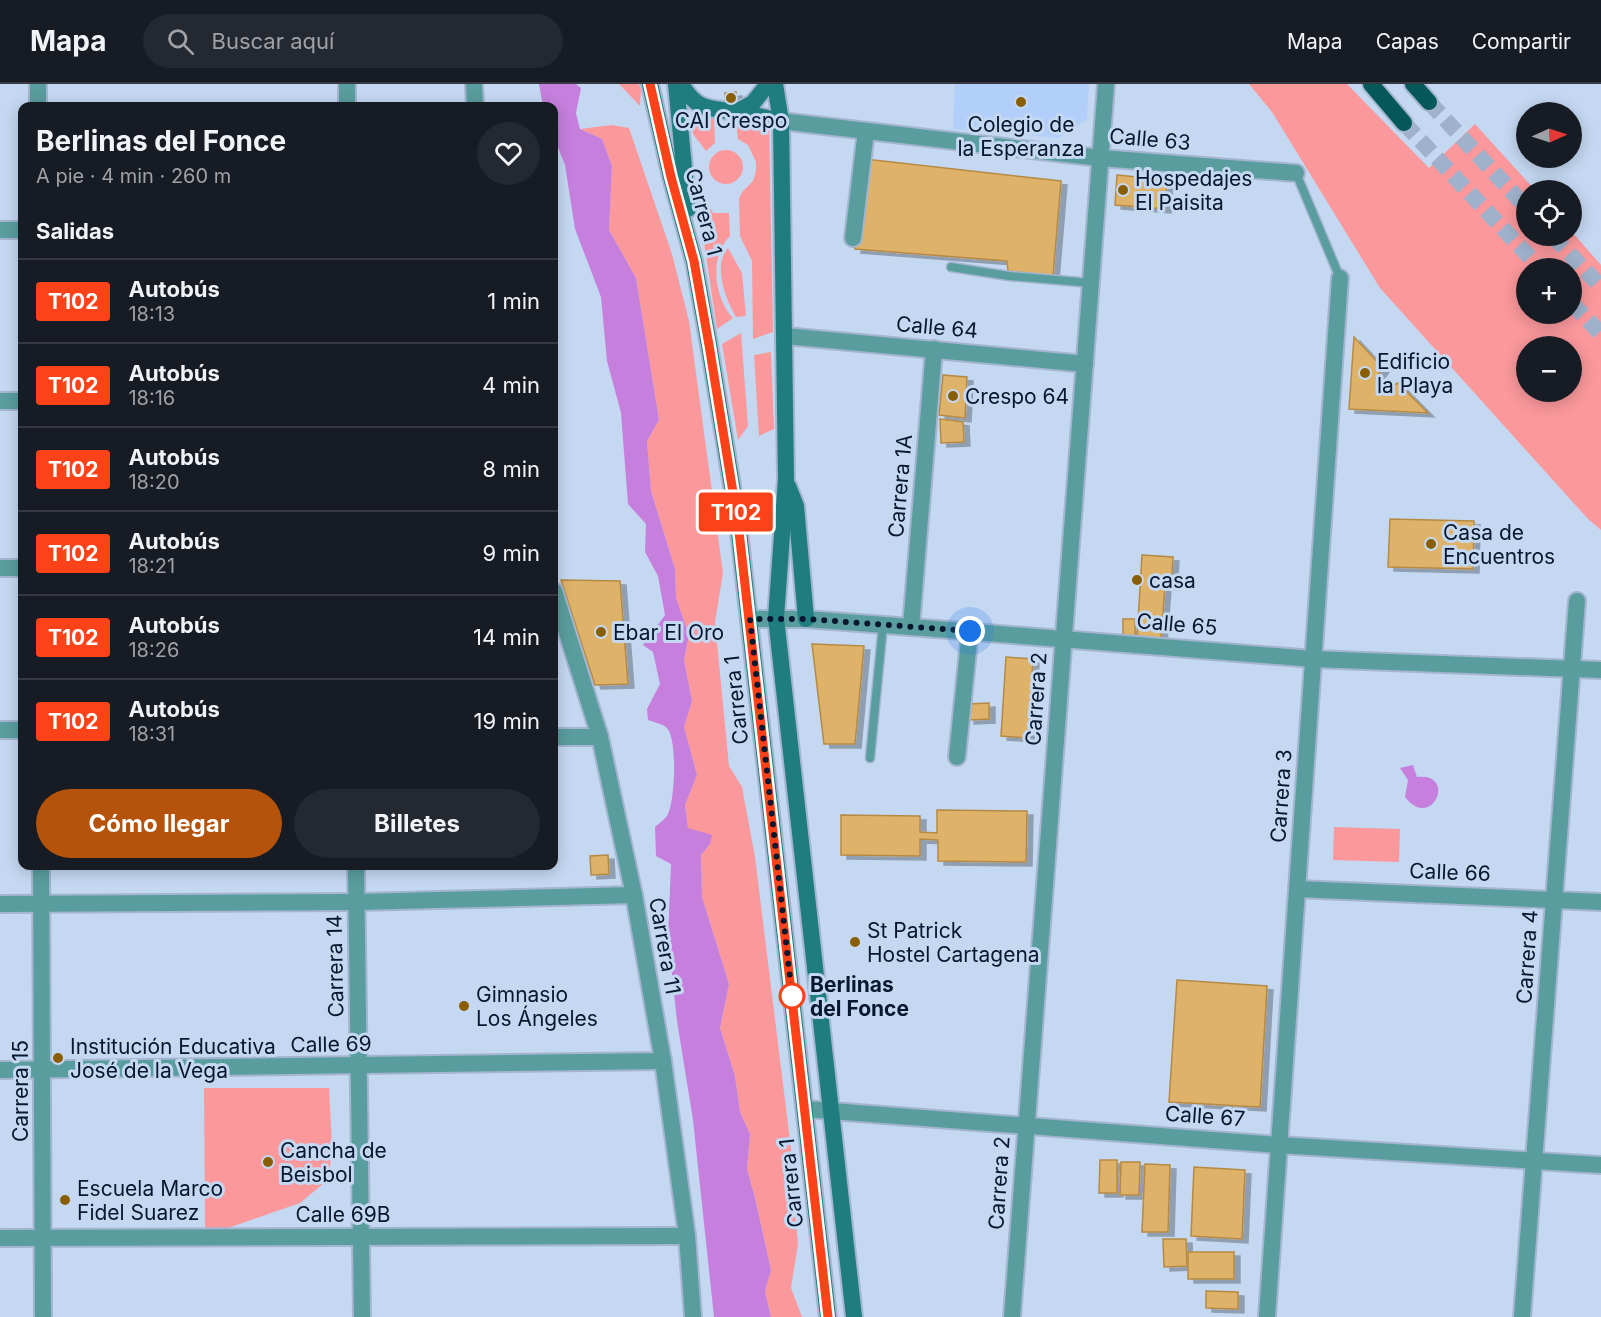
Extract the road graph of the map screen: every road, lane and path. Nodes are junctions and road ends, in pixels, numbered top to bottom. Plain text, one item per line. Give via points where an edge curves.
1 (38, 84) edge
2 (347, 84) edge
3 (474, 84) edge
4 (650, 84) edge
5 (678, 84) edge
6 (768, 84) edge
7 (775, 84) edge
8 (1106, 84) edge
9 (1371, 84) edge
10 (1413, 84) edge
11 (38, 102) edge
12 (347, 102) edge
13 (475, 102) edge
14 (1429, 102) tunnel mouth
15 (736, 112) junction
16 (780, 121) junction
17 (1404, 123) tunnel mouth
18 (866, 131) junction
19 (1100, 158) junction
20 (1296, 173) joint
21 (0, 230) edge
22 (18, 230) edge
23 (853, 238) dead end
24 (694, 261) junction
25 (951, 267) dead end
26 (1340, 278) joint
27 (1091, 283) junction
28 (785, 336) junction
29 (934, 349) junction
30 (1084, 364) junction
31 (0, 401) edge
32 (18, 401) edge
33 (786, 479) junction
34 (0, 568) edge
35 (18, 568) edge
36 (1577, 601) dead end
37 (558, 604) edge
38 (776, 618) junction
39 (750, 619) junction
40 (806, 619) junction
41 (883, 625) junction
42 (911, 627) junction
43 (970, 631) junction
44 (1064, 638) junction
45 (1313, 659) junction
46 (1571, 668) junction
47 (1601, 669) edge
48 (0, 730) edge
49 (18, 730) edge
50 (558, 737) edge
51 (600, 737) junction
52 (957, 757) dead end
53 (870, 758) dead end
54 (41, 870) edge
55 (356, 870) edge
56 (1297, 889) junction
57 (634, 895) junction
58 (1554, 899) junction
59 (357, 902) junction
60 (1601, 902) edge
61 (0, 904) edge
62 (41, 904) junction
63 (663, 1060) junction
64 (359, 1066) junction
65 (42, 1069) junction
66 (0, 1070) edge
67 (806, 1109) junction
68 (831, 1110) junction
69 (1026, 1126) junction
70 (1279, 1144) junction
71 (1534, 1162) junction
72 (1601, 1165) edge
73 (687, 1236) junction
74 (361, 1237) junction
75 (0, 1238) edge
76 (43, 1238) junction
77 (43, 1317) edge
78 (362, 1317) edge
79 (693, 1317) edge
80 (828, 1317) edge
81 (854, 1317) edge
82 (1011, 1317) edge
83 (1267, 1317) edge
84 (1522, 1317) edge

1 - 11 street
2 - 12 street
3 - 13 street
4 - 24 main road, Carrera 1
5 - 15 main road via 703,106
5 - 24 main road
6 - 15 main road via 753,103
7 - 16 main road
8 - 19 street, Carrera 2
9 - 17 highway
10 - 14 highway
15 - 16 main road
16 - 18 street, Calle 63
16 - 28 main road
18 - 19 street, Calle 63
18 - 23 street
19 - 20 street, Calle 63
19 - 27 street, Carrera 2
20 - 26 lane, Calle 63
21 - 22 street
24 - 39 main road, Carrera 1
25 - 27 lane
26 - 45 street, Carrera 3
27 - 30 street, Carrera 2
28 - 29 street, Calle 64
28 - 33 main road
29 - 30 street, Calle 64
29 - 42 street, Carrera 1A
30 - 44 street, Carrera 2
31 - 32 street
33 - 38 main road
33 - 40 main road via 796,506
34 - 35 street
36 - 46 street, Carrera 4
37 - 51 street, Carrera 11
38 - 39 street, Calle 65
38 - 40 street, Calle 65
38 - 68 main road
39 - 67 main road, Carrera 1
40 - 41 street, Calle 65
41 - 42 street, Calle 65
41 - 53 lane
42 - 43 street, Calle 65
43 - 44 street, Calle 65
43 - 52 street
44 - 45 street, Calle 65
44 - 69 street, Carrera 2
45 - 46 street, Calle 65
45 - 56 street, Carrera 3
46 - 47 street, Calle 65
46 - 58 street, Carrera 4
48 - 49 street
50 - 51 street
51 - 57 street, Carrera 11
54 - 62 street, Carrera 15
55 - 59 street, Carrera 14
56 - 58 street, Calle 66
56 - 70 street, Carrera 3
57 - 59 street
57 - 63 street, Carrera 11
58 - 60 street, Calle 66
58 - 71 street, Carrera 4
59 - 62 street
59 - 64 street, Carrera 14
61 - 62 street
62 - 65 street, Carrera 15
63 - 64 street, Calle 69
63 - 73 street, Carrera 11
64 - 65 street, Calle 69
64 - 74 street, Carrera 14
65 - 66 street, Calle 69
65 - 76 street, Carrera 15
67 - 68 street, Calle 67
67 - 80 main road, Carrera 1
68 - 69 street, Calle 67
68 - 81 main road
69 - 70 street, Calle 67
69 - 82 street, Carrera 2
70 - 71 street, Calle 67
70 - 83 street, Carrera 3
71 - 72 street, Calle 67
71 - 84 street, Carrera 4
73 - 74 street, Calle 69B
73 - 79 street, Carrera 11
74 - 76 street, Calle 69B
74 - 78 street, Carrera 14
75 - 76 street, Calle 69B
76 - 77 street, Carrera 15

